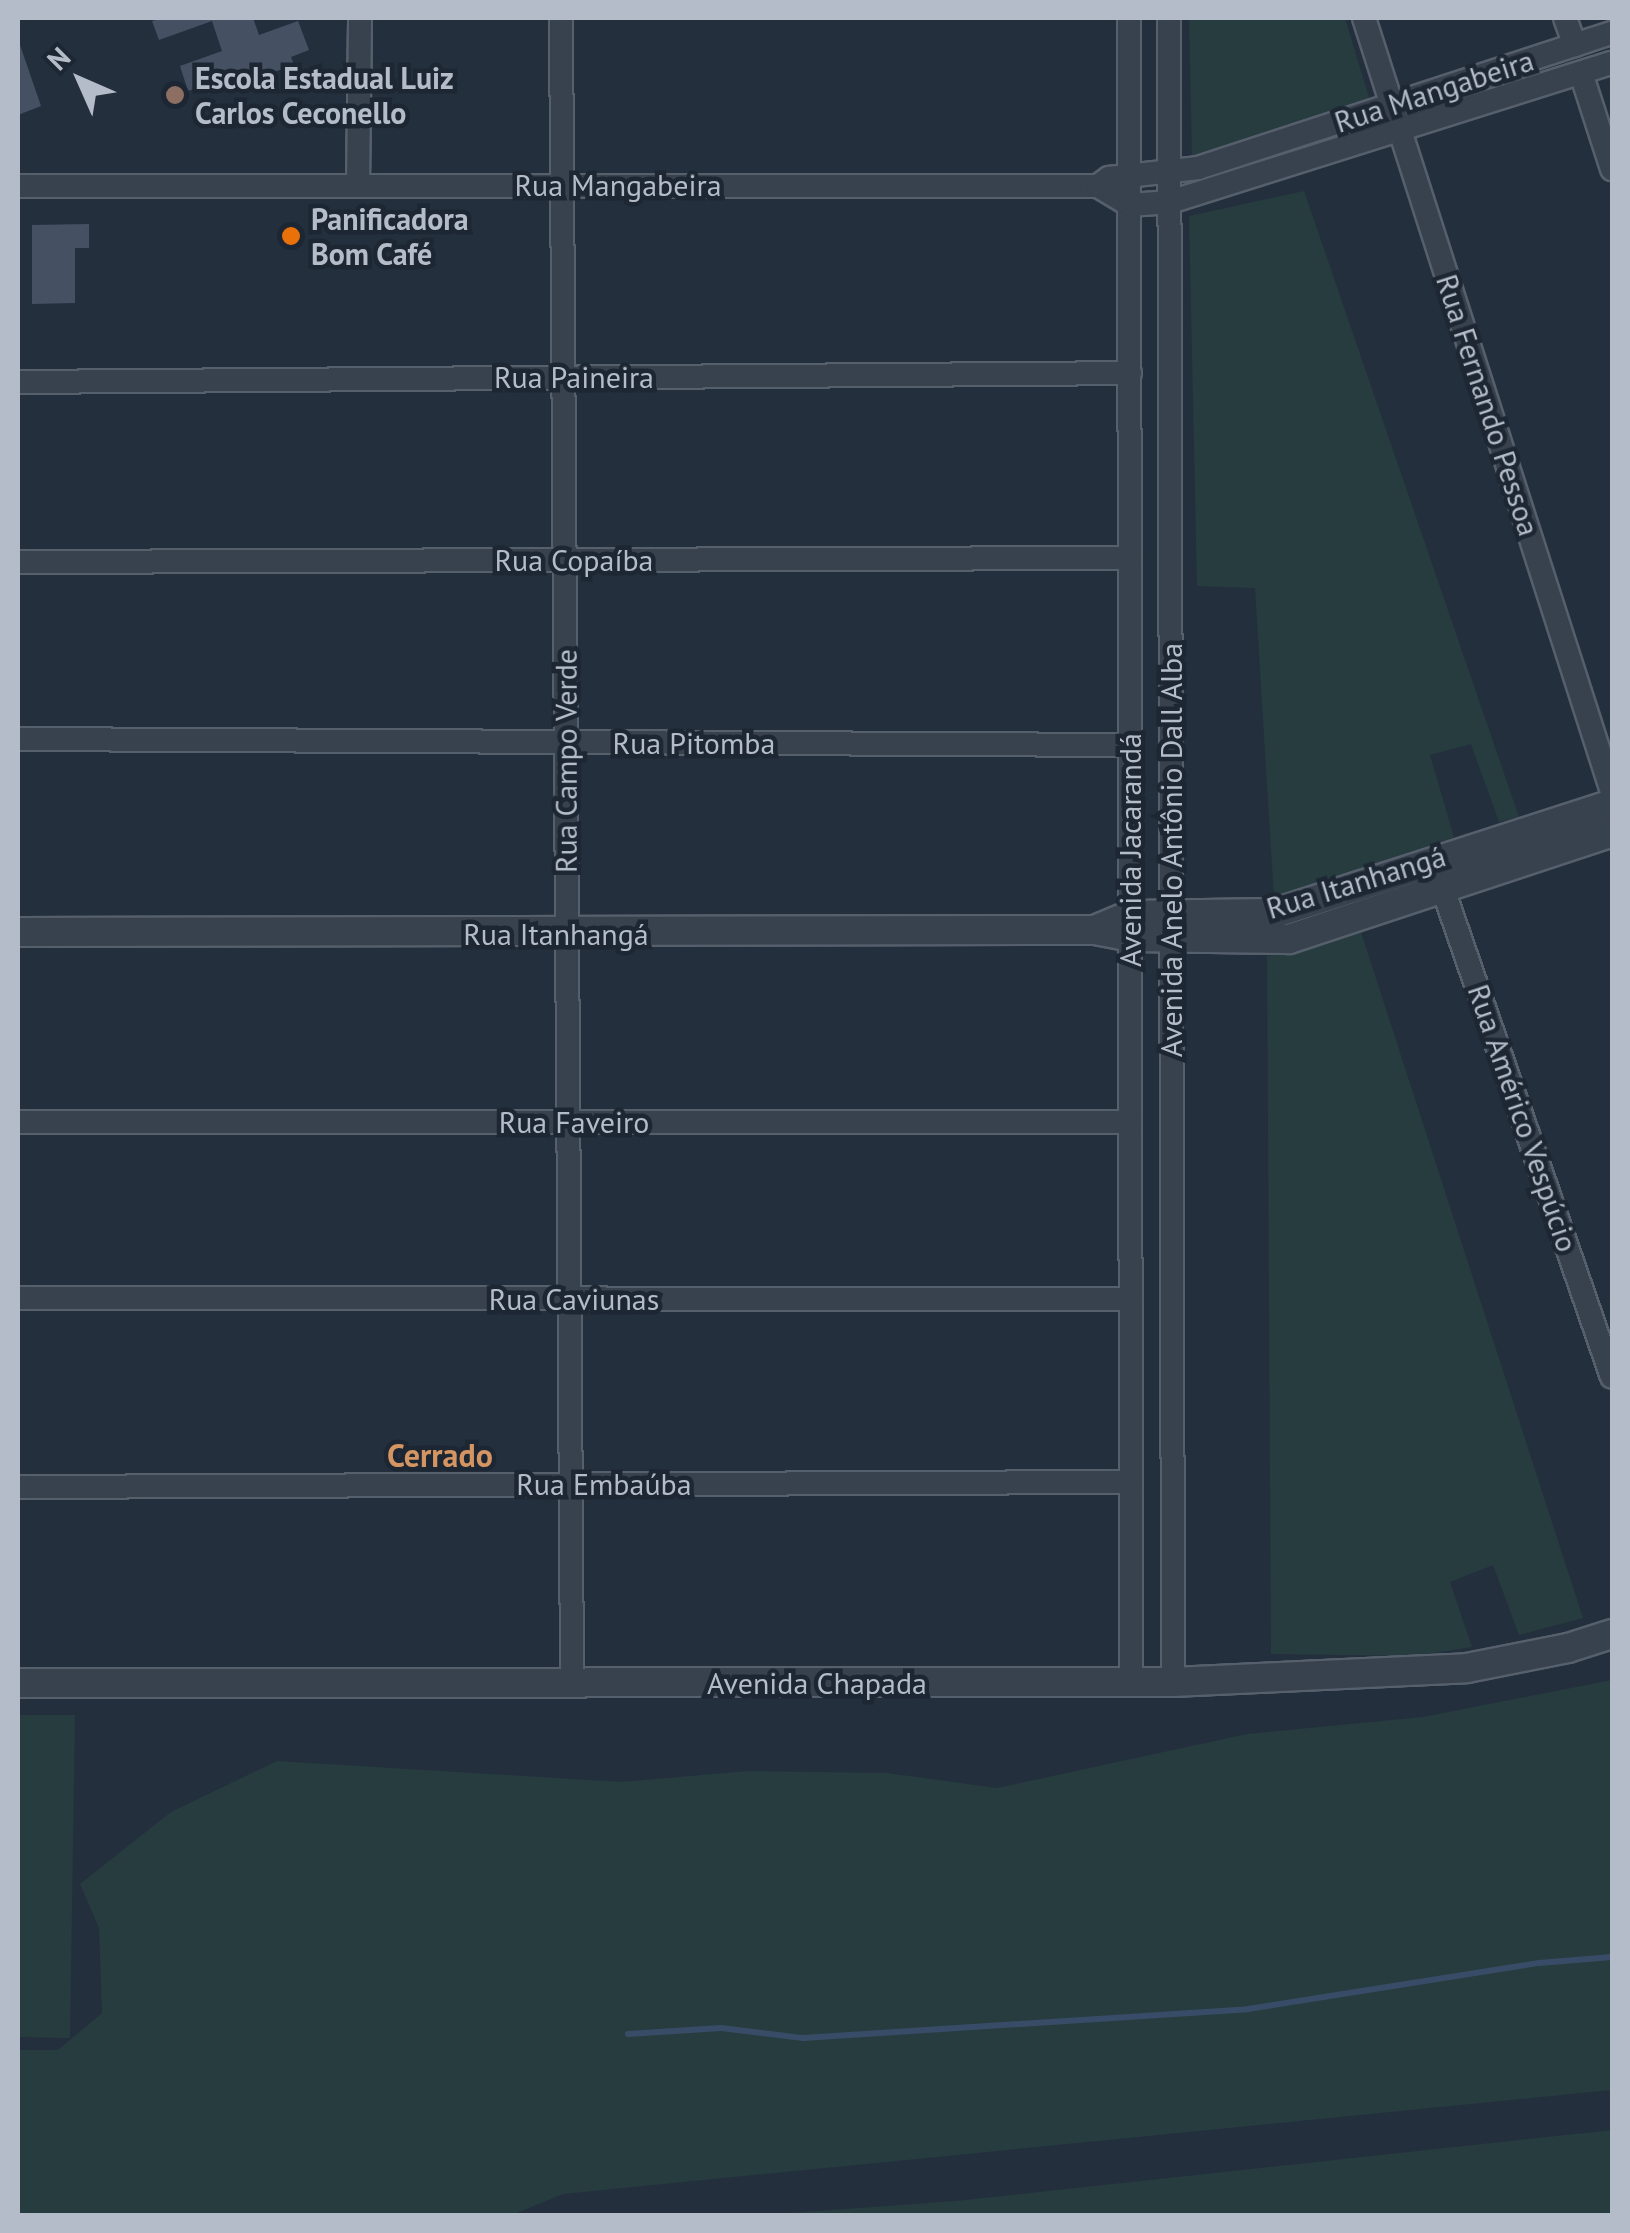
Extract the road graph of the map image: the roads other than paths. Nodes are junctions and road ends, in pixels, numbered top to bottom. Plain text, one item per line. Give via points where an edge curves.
1 (360, 18) edge
2 (561, 18) edge
3 (1129, 18) edge
4 (1169, 18) edge
5 (1364, 18) edge
6 (1565, 18) edge
7 (1612, 33) edge
8 (1575, 45) junction
9 (1612, 63) edge
10 (1581, 72) junction
11 (1392, 104) junction
12 (1401, 133) junction
13 (1612, 169) edge
14 (1170, 173) junction
15 (1131, 178) junction
16 (358, 185) junction
17 (562, 185) junction
18 (18, 186) edge
19 (1098, 186) junction
20 (1170, 202) junction
21 (1130, 205) junction
22 (1130, 373) junction
23 (563, 378) junction
24 (18, 382) edge
25 (1130, 558) junction
26 (565, 560) junction
27 (18, 562) edge
28 (18, 739) edge
29 (566, 742) junction
30 (1130, 745) junction
31 (1612, 792) edge
32 (1612, 804) edge
33 (1612, 832) edge
34 (1437, 873) junction
35 (1130, 926) junction
36 (1172, 927) junction
37 (18, 932) edge
38 (567, 934) junction
39 (18, 1122) edge
40 (568, 1122) junction
41 (1130, 1122) junction
42 (18, 1298) edge
43 (569, 1299) junction
44 (1131, 1299) junction
45 (1612, 1377) edge
46 (1131, 1482) junction
47 (570, 1484) junction
48 (18, 1487) edge
49 (1172, 1506) junction
50 (1131, 1513) junction
51 (1612, 1634) edge
52 (1131, 1682) junction
53 (1173, 1682) junction
54 (18, 1683) edge
55 (572, 1684) junction

1 - 16 street
2 - 17 street, Rua Campo Verde
3 - 15 street, Avenida Jacarandá
4 - 14 street, Avenida Anelo Antônio Dall Alba
5 - 11 street, Rua Fernando Pessoa
6 - 8 street
7 - 8 street, Rua Mangabeira
8 - 11 street, Rua Mangabeira
9 - 10 street, Rua Mangabeira
10 - 12 street, Rua Mangabeira
10 - 13 street
11 - 12 street, Rua Fernando Pessoa
11 - 14 street, Rua Mangabeira
12 - 20 street, Rua Mangabeira
12 - 31 street, Rua Fernando Pessoa
14 - 15 street, Rua Mangabeira
14 - 20 street, Avenida Anelo Antônio Dall Alba
15 - 19 street, Rua Mangabeira via 1109,178
15 - 21 street, Avenida Jacarandá
16 - 17 street, Rua Mangabeira
16 - 18 street, Rua Mangabeira
17 - 19 street, Rua Mangabeira
17 - 23 street, Rua Campo Verde
19 - 21 street
20 - 21 street, Rua Mangabeira
20 - 36 street, Avenida Anelo Antônio Dall Alba
21 - 22 street, Avenida Jacarandá
22 - 23 street, Rua Paineira
22 - 25 street, Avenida Jacarandá
23 - 24 street, Rua Paineira
23 - 26 street, Rua Campo Verde
25 - 26 street, Rua Copaíba
25 - 30 street, Avenida Jacarandá
26 - 27 street, Rua Copaíba
26 - 29 street, Rua Campo Verde
28 - 29 street, Rua Pitomba
29 - 30 street, Rua Pitomba
29 - 38 street, Rua Campo Verde
30 - 35 street, Avenida Jacarandá
32 - 34 street, Rua Itanhangá
33 - 34 street, Rua Itanhangá
34 - 36 street, Rua Itanhangá via 1289,939
34 - 45 street, Rua Américo Vespúcio
35 - 36 street, Rua Itanhangá
35 - 38 street, Rua Itanhangá
35 - 41 street, Avenida Jacarandá
36 - 49 street, Avenida Anelo Antônio Dall Alba
37 - 38 street, Rua Itanhangá
38 - 40 street, Rua Campo Verde
39 - 40 street, Rua Faveiro
40 - 41 street, Rua Faveiro
40 - 43 street, Rua Campo Verde
41 - 44 street, Avenida Jacarandá
42 - 43 street, Rua Caviunas
43 - 44 street, Rua Caviunas
43 - 47 street, Rua Campo Verde
44 - 46 street, Avenida Jacarandá
46 - 47 street, Rua Embaúba
46 - 50 street, Avenida Jacarandá
47 - 48 street, Rua Embaúba
47 - 55 street, Rua Campo Verde
49 - 50 street via 1151,1518
49 - 53 street, Avenida Anelo Antônio Dall Alba
50 - 52 street, Avenida Jacarandá
51 - 53 street, Avenida Chapada via 1468,1668
52 - 53 street, Avenida Chapada
52 - 55 street, Avenida Chapada
54 - 55 street, Avenida Chapada

